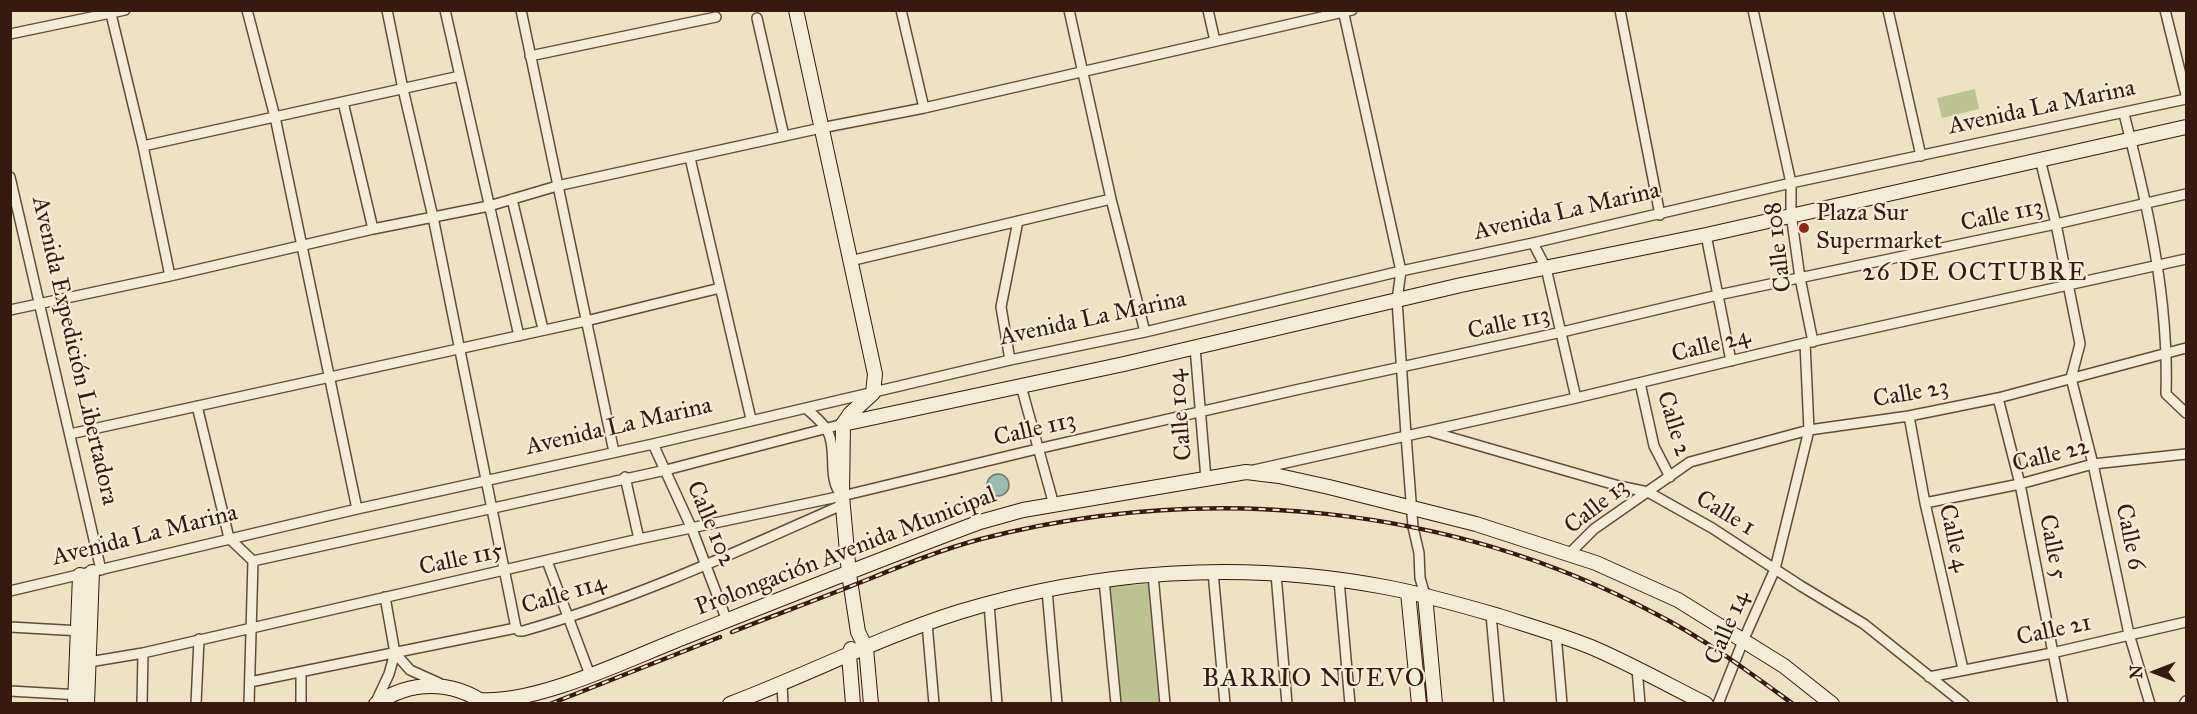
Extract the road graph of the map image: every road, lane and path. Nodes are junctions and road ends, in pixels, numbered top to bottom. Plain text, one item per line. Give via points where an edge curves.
1 (125, 10) edge
2 (247, 10) edge
3 (387, 10) edge
4 (445, 10) edge
5 (521, 10) edge
6 (796, 10) edge
7 (901, 10) edge
8 (1068, 10) edge
9 (1208, 10) edge
10 (1620, 10) edge
11 (1753, 10) edge
12 (1888, 10) edge
13 (2165, 10) edge
14 (1346, 11) edge
15 (110, 12) edge
16 (716, 17) dead end
17 (757, 18) dead end
18 (10, 34) edge
19 (1215, 41) junction
20 (530, 57) junction
21 (1081, 71) junction
22 (460, 76) junction
23 (403, 89) junction
24 (2187, 95) edge
25 (2187, 99) edge
26 (343, 102) junction
27 (924, 108) junction
28 (2124, 114) junction
29 (275, 117) junction
30 (2187, 127) edge
31 (821, 128) junction
32 (784, 136) junction
33 (2130, 141) junction
34 (143, 147) junction
35 (1921, 156) junction
36 (690, 158) junction
37 (2040, 159) junction
38 (10, 177) edge
39 (1791, 183) junction
40 (557, 186) junction
41 (2187, 194) edge
42 (512, 199) junction
43 (1111, 199) junction
44 (2145, 203) junction
45 (489, 206) junction
46 (1791, 214) junction
47 (1660, 215) junction
48 (433, 217) junction
49 (1018, 221) junction
50 (2056, 224) junction
51 (373, 229) junction
52 (1706, 235) junction
53 (1533, 243) junction
54 (302, 246) junction
55 (2187, 259) edge
56 (850, 261) junction
57 (2158, 265) junction
58 (1546, 268) junction
59 (1401, 271) junction
60 (170, 276) junction
61 (1800, 278) junction
62 (2069, 284) junction
63 (720, 288) junction
64 (1718, 296) junction
65 (1397, 300) junction
66 (40, 304) junction
67 (10, 310) edge
68 (586, 321) junction
69 (543, 329) junction
70 (1145, 332) junction
71 (1562, 332) junction
72 (519, 336) junction
73 (1809, 342) junction
74 (1195, 347) junction
75 (2187, 348) edge
76 (459, 349) junction
77 (2167, 354) junction
78 (1010, 360) junction
79 (1731, 361) junction
80 (1402, 367) junction
81 (330, 377) junction
82 (2071, 378) junction
83 (1640, 383) junction
84 (1021, 386) junction
85 (873, 393) junction
86 (1576, 398) junction
87 (1998, 398) junction
88 (197, 406) junction
89 (806, 408) junction
90 (2187, 412) edge
91 (1200, 413) junction
92 (1909, 416) junction
93 (751, 419) junction
94 (843, 424) junction
95 (828, 429) junction
96 (1809, 430) junction
97 (1430, 431) junction
98 (70, 434) junction
99 (1406, 435) junction
100 (653, 444) junction
101 (1038, 449) junction
102 (614, 452) junction
103 (2187, 454) edge
104 (2093, 464) junction
105 (666, 470) junction
106 (1246, 472) junction
107 (625, 477) junction
108 (1670, 477) junction
109 (1206, 479) junction
110 (488, 480) junction
111 (2020, 484) junction
112 (1648, 492) junction
113 (842, 501) junction
114 (1925, 503) junction
115 (1054, 505) junction
116 (494, 507) junction
117 (1412, 508) junction
118 (357, 509) junction
119 (692, 528) junction
120 (229, 538) junction
121 (639, 539) junction
122 (1570, 553) junction
123 (253, 561) junction
124 (547, 561) junction
125 (707, 564) junction
126 (1775, 569) junction
127 (506, 570) junction
128 (91, 572) junction
129 (1214, 572) junction
130 (849, 574) junction
131 (1276, 574) junction
132 (1153, 575) junction
133 (1419, 578) junction
134 (1104, 580) junction
135 (1339, 580) junction
136 (1047, 590) junction
137 (10, 591) edge
138 (1408, 592) junction
139 (1425, 595) junction
140 (385, 597) junction
141 (989, 604) junction
142 (1491, 614) junction
143 (568, 618) junction
144 (728, 621) junction
145 (2187, 622) edge
146 (927, 623) junction
147 (10, 627) edge
148 (516, 627) junction
149 (250, 628) junction
150 (84, 632) junction
151 (858, 632) junction
152 (1556, 634) junction
153 (2129, 634) junction
154 (199, 639) junction
155 (1743, 640) junction
156 (866, 648) junction
157 (143, 653) junction
158 (395, 653) junction
159 (2052, 653) junction
160 (849, 655) junction
161 (89, 662) junction
162 (1637, 669) junction
163 (1963, 669) junction
164 (301, 672) junction
165 (590, 675) junction
166 (1929, 676) junction
167 (250, 682) junction
168 (782, 684) junction
169 (446, 686) junction
170 (10, 691) edge
171 (82, 699) edge
172 (483, 702) edge
173 (142, 704) edge
174 (196, 704) edge
175 (249, 704) edge
176 (301, 704) edge
177 (376, 704) edge
178 (730, 704) edge
179 (783, 704) edge
180 (853, 704) edge
181 (871, 704) edge
182 (934, 704) edge
183 (997, 704) edge
184 (1057, 704) edge
185 (1116, 704) edge
186 (1165, 704) edge
187 (1225, 704) edge
188 (1287, 704) edge
189 (1350, 704) edge
190 (1419, 704) edge
191 (1435, 704) edge
192 (1499, 704) edge
193 (1563, 704) edge
194 (1640, 704) edge
195 (1706, 704) edge
196 (1718, 704) edge
197 (1832, 704) edge
198 (1964, 704) edge
199 (2063, 704) edge
200 (2150, 704) edge

1 - 15 street
2 - 29 street
3 - 23 street
4 - 22 street
5 - 20 street
6 - 31 street
7 - 27 street
8 - 21 street
9 - 19 street
10 - 47 street
11 - 39 street, Calle 108
12 - 35 street
13 - 24 street
14 - 19 street
14 - 59 street
15 - 18 street
15 - 34 street
16 - 20 street
17 - 32 street
19 - 21 street
20 - 40 street
21 - 27 street
21 - 43 street
22 - 23 street
22 - 45 street
23 - 26 street
23 - 48 street
25 - 28 street, Avenida La Marina
26 - 29 street
26 - 51 street
27 - 31 street
28 - 33 street
28 - 35 street, Avenida La Marina
29 - 34 street
29 - 54 street
30 - 33 street, Avenida La Marina
31 - 32 street
31 - 56 street
32 - 36 street
33 - 37 street, Avenida La Marina
33 - 44 street
34 - 60 street
35 - 39 street, Avenida La Marina
36 - 40 street
36 - 63 street
37 - 46 street, Avenida La Marina
37 - 50 street
38 - 66 street, Avenida Expedición Libertadora
39 - 46 street, Calle 108
39 - 47 street, Avenida La Marina
40 - 42 street
40 - 68 street
41 - 44 street, Calle 113
42 - 45 street
42 - 69 street
43 - 49 street
43 - 70 street
44 - 50 street, Calle 113
44 - 57 street
45 - 48 street
45 - 72 street
46 - 52 street, Avenida La Marina
46 - 61 street, Calle 108
47 - 53 street, Avenida La Marina
48 - 51 street
48 - 76 street
49 - 56 street
49 - 78 street via 1001,307
50 - 61 street, Calle 113
50 - 62 street
51 - 54 street
52 - 58 street, Avenida La Marina
52 - 64 street
53 - 58 street
53 - 59 street, Avenida La Marina
54 - 60 street
54 - 81 street
55 - 57 street, Calle 24
56 - 85 street via 875,374
57 - 62 street, Calle 24
57 - 77 street
58 - 65 street, Avenida La Marina
58 - 71 street
59 - 65 street
59 - 70 street, Avenida La Marina
60 - 66 street
61 - 64 street, Calle 113
61 - 73 street, Calle 108
62 - 73 street, Calle 24
62 - 82 street via 2080,344
63 - 68 street
63 - 93 street
64 - 71 street, Calle 113
64 - 79 street
65 - 74 street, Avenida La Marina
65 - 80 street
66 - 67 street
66 - 98 street, Avenida Expedición Libertadora
68 - 69 street
68 - 102 street
69 - 72 street
70 - 78 street, Avenida La Marina
71 - 80 street, Calle 113
71 - 86 street
72 - 76 street
73 - 79 street, Calle 24
73 - 96 street, Calle 108
74 - 84 street, Avenida La Marina
74 - 91 street, Calle 104
75 - 77 street, Calle 23
76 - 81 street
76 - 110 street
77 - 82 street, Calle 23
77 - 90 street via 2166,394
78 - 85 street, Avenida La Marina
79 - 83 street, Calle 24
80 - 91 street, Calle 113
80 - 99 street
81 - 88 street
81 - 118 street
82 - 87 street, Calle 23
82 - 104 street, Calle 6
83 - 86 street, Calle 24
83 - 108 street, Calle 2 via 1654,446
84 - 94 street, Avenida La Marina
84 - 101 street
85 - 89 street, Avenida La Marina
85 - 94 street
86 - 97 street, Calle 24
87 - 92 street, Calle 23
87 - 111 street, Calle 5
88 - 98 street
88 - 120 street
89 - 93 street, Avenida La Marina
89 - 95 street
91 - 101 street, Calle 113
91 - 109 street, Calle 104
92 - 96 street, Calle 23
92 - 114 street, Calle 4
93 - 100 street, Avenida La Marina
94 - 95 street, Avenida La Marina
94 - 113 street
95 - 105 street, Avenida La Marina
95 - 113 street via 833,480
96 - 108 street, Calle 23 via 1690,462
96 - 126 street, Calle 14
97 - 99 street, Calle 24
97 - 112 street, Calle 1
98 - 128 street, Avenida Expedición Libertadora
99 - 106 street, Calle 24
99 - 117 street
100 - 102 street, Avenida La Marina
100 - 105 street, Calle 102
101 - 113 street, Calle 113
101 - 115 street
102 - 110 street, Avenida La Marina
103 - 104 street, Calle 22
104 - 111 street, Calle 22
104 - 153 street, Calle 6
105 - 107 street, Avenida La Marina
105 - 119 street, Calle 102
106 - 109 street, Prolongación Avenida Municipal
106 - 117 street, Prolongación Avenida Municipal via 1289,478
107 - 116 street, Avenida La Marina
107 - 121 street
108 - 112 street, Calle 23
109 - 115 street, Prolongación Avenida Municipal
110 - 116 street
110 - 118 street, Avenida La Marina
111 - 114 street, Calle 22
111 - 159 street, Calle 5
112 - 122 street, Calle 13 via 1594,528
112 - 126 street, Calle 1
113 - 119 street, Calle 115
113 - 125 street, Calle 114
113 - 130 street
114 - 163 street, Calle 4
115 - 130 street, Prolongación Avenida Municipal via 980,522
116 - 123 street, Avenida La Marina
116 - 127 street
117 - 122 street, Prolongación Avenida Municipal
117 - 133 street
118 - 120 street, Avenida La Marina
119 - 121 street, Calle 115
119 - 125 street, Calle 102
120 - 123 street
120 - 128 street, Avenida La Marina
121 - 124 street, Calle 115
122 - 155 street, Prolongación Avenida Municipal via 1678,600
123 - 149 street
124 - 127 street, Calle 115
124 - 143 street
125 - 143 street, Calle 114
125 - 144 street, Calle 102
126 - 155 street, Calle 14
126 - 166 street, Calle 1 via 1864,624
127 - 140 street, Calle 115
127 - 148 street
128 - 137 street, Avenida La Marina
128 - 150 street, Avenida Expedición Libertadora
129 - 131 street
129 - 132 street
129 - 187 street
130 - 144 street, Prolongación Avenida Municipal
130 - 151 street
131 - 135 street
131 - 188 street
132 - 134 street
132 - 186 street
133 - 138 street
133 - 139 street
134 - 136 street
134 - 185 street
135 - 138 street
135 - 189 street
136 - 141 street
136 - 184 street
138 - 139 street
138 - 190 street
139 - 142 street
139 - 191 street
140 - 149 street, Calle 115
140 - 158 street
141 - 146 street
141 - 183 street
142 - 152 street
142 - 192 street
143 - 148 street, Calle 114 via 523,631
143 - 165 street
144 - 165 street, Prolongación Avenida Municipal
145 - 153 street, Calle 21
146 - 156 street
146 - 182 street
147 - 150 street
148 - 158 street, Calle 114
149 - 154 street, Calle 115
149 - 167 street
150 - 161 street, Avenida Expedición Libertadora
150 - 171 street, Avenida Expedición Libertadora
151 - 156 street
151 - 160 street
152 - 162 street
152 - 193 street
153 - 159 street, Calle 21
153 - 200 street, Calle 6
154 - 157 street, Calle 115
154 - 174 street
155 - 196 street, Calle 14
155 - 197 street, Prolongación Avenida Municipal
156 - 160 street
156 - 181 street
157 - 161 street, Calle 115
157 - 173 street
158 - 164 street, Calle 114
158 - 169 street via 416,674
158 - 177 street
159 - 163 street, Calle 21
159 - 199 street, Calle 5
160 - 168 street
160 - 180 street
161 - 171 street, Avenida Expedición Libertadora
162 - 194 street
162 - 195 street
163 - 166 street, Calle 21
164 - 167 street, Calle 114
164 - 176 street
165 - 172 street, Prolongación Avenida Municipal via 517,698
166 - 198 street, Calle 1
167 - 175 street
168 - 178 street
168 - 179 street
169 - 172 street, Prolongación Avenida Municipal
169 - 177 street, Prolongación Avenida Municipal via 403,689
170 - 171 street

